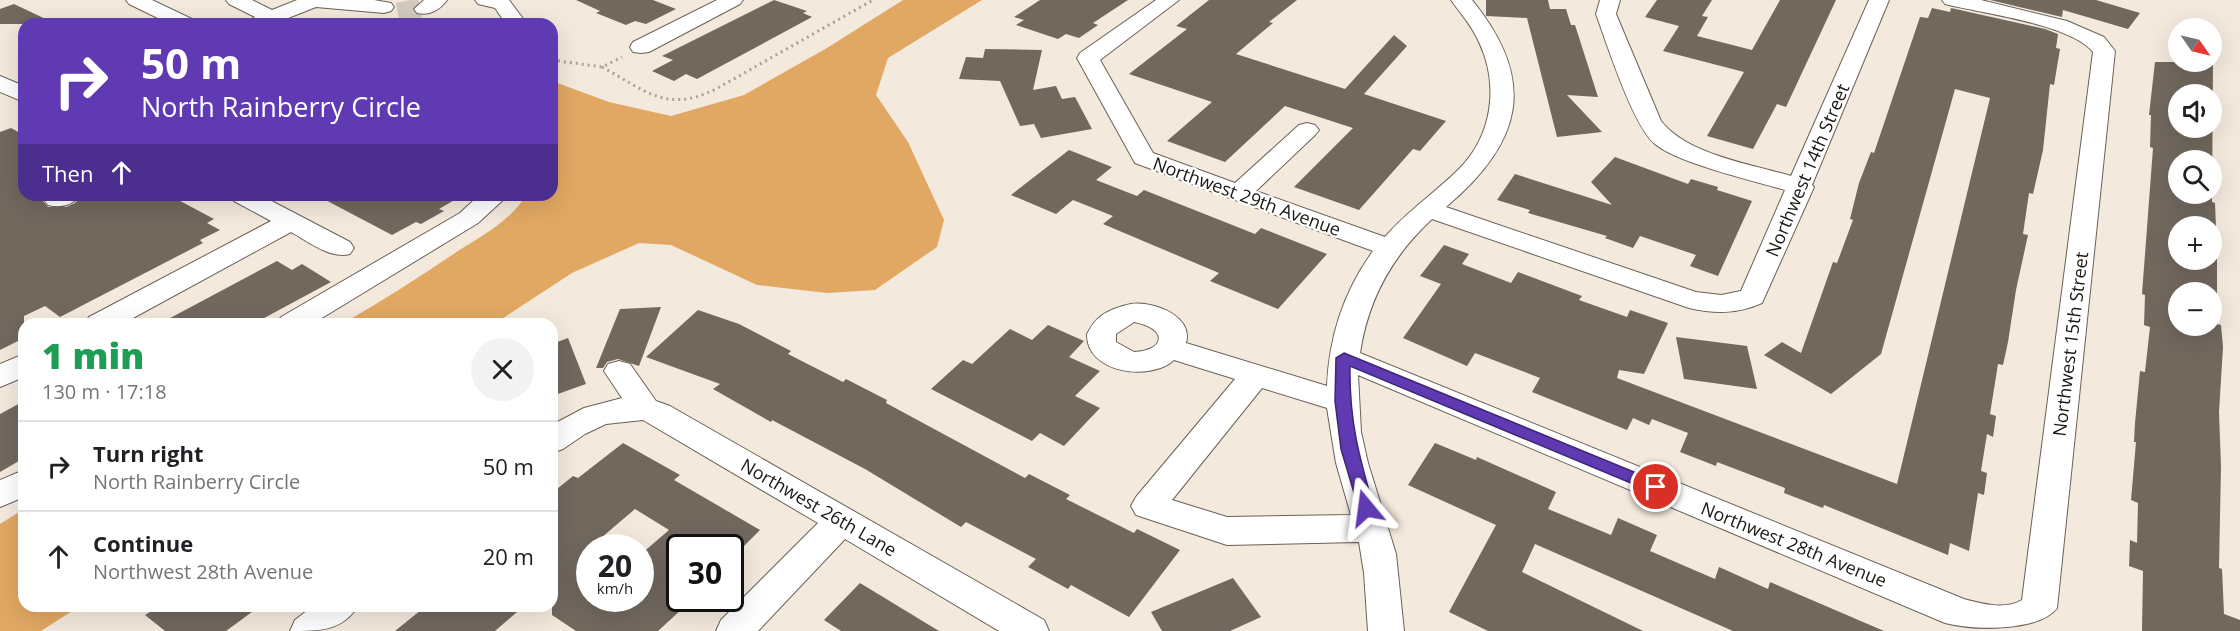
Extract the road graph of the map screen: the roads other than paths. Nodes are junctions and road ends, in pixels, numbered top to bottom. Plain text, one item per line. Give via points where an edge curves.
1 (135, 0) edge
2 (236, 0) edge
3 (311, 0) edge
4 (485, 0) edge
5 (733, 0) edge
6 (1168, 0) edge
7 (1461, 0) edge
8 (1610, 0) edge
9 (1879, 0) edge
10 (1952, 0) edge
11 (391, 7) tunnel mouth
12 (174, 18) edge
13 (259, 18) edge
14 (270, 18) edge
15 (512, 18) edge
16 (641, 47) road end
17 (0, 83) edge
18 (18, 93) edge
19 (1307, 130) dead end
20 (1801, 187) junction
21 (1239, 193) junction
22 (252, 201) edge
23 (489, 201) edge
24 (1428, 209) junction
25 (290, 222) junction
26 (341, 248) dead end
27 (1389, 248) junction
28 (110, 318) edge
29 (301, 318) edge
30 (1170, 349) dead end
31 (1344, 358) junction
32 (18, 367) edge
33 (619, 371) dead end
34 (1256, 375) junction
35 (0, 377) edge
36 (1342, 401) junction
37 (645, 409) junction
38 (558, 437) edge
39 (18, 486) edge
40 (0, 494) edge
41 (842, 521) junction
42 (1371, 528) junction
43 (332, 612) edge
44 (2007, 621) joint
45 (308, 631) edge
46 (734, 631) edge
47 (1031, 631) edge
48 (1386, 631) edge

1 - 12 street
2 - 13 street
3 - 11 street
3 - 14 street
4 - 15 street via 502,4
5 - 16 street
6 - 21 street, Northwest 29th Avenue via 1088,58 1144,158
7 - 24 street via 1492,42 1504,80 1503,104 1497,129 1472,170
8 - 20 street via 1606,14 1655,130 1689,153
9 - 20 street, Northwest 14th Street
10 - 44 street, Northwest 15th Street via 2072,28 2096,39 2104,51 2039,608 2026,617
17 - 18 street
19 - 21 street
20 - 24 street, Northwest 14th Street via 1752,297 1725,305 1708,304
21 - 27 street, Northwest 29th Avenue
22 - 25 street
23 - 29 street via 469,218
24 - 27 street
25 - 26 street
25 - 28 street
27 - 31 street via 1358,301
30 - 34 street
31 - 36 street
31 - 44 street, Northwest 28th Avenue via 1958,612 1983,620
32 - 35 street
33 - 37 street
34 - 36 street
34 - 42 street via 1148,506 1227,531
36 - 42 street via 1348,449
37 - 38 street via 607,410 587,417
37 - 41 street, Northwest 26th Lane
39 - 40 street
41 - 46 street
41 - 47 street, Northwest 26th Lane
42 - 48 street via 1378,553
43 - 45 street

